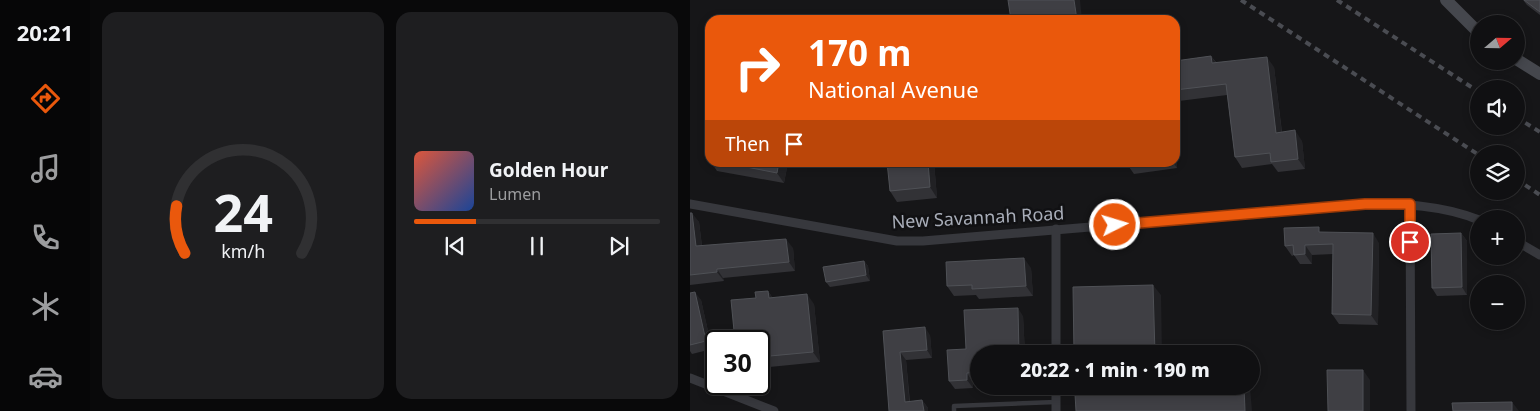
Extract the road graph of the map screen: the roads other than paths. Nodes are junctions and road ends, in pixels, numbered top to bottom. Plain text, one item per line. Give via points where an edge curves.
1 (1446, 0) edge
2 (1470, 24) edge
3 (1525, 65) edge
4 (1540, 74) edge
5 (690, 204) edge
6 (1410, 204) junction
7 (1470, 217) edge
8 (1056, 230) junction
9 (1525, 246) edge
10 (1540, 255) edge
11 (1056, 345) edge
12 (690, 378) edge
13 (1056, 407) edge
14 (774, 411) edge
15 (954, 411) edge
16 (1411, 411) edge

1 - 2 main road
3 - 4 main road
5 - 8 street, New Savannah Road via 897,241
6 - 7 street, New Savannah Road
6 - 8 street, New Savannah Road via 1365,204
6 - 16 street
8 - 11 street
9 - 10 street
12 - 14 street
13 - 15 lane via 954,406

